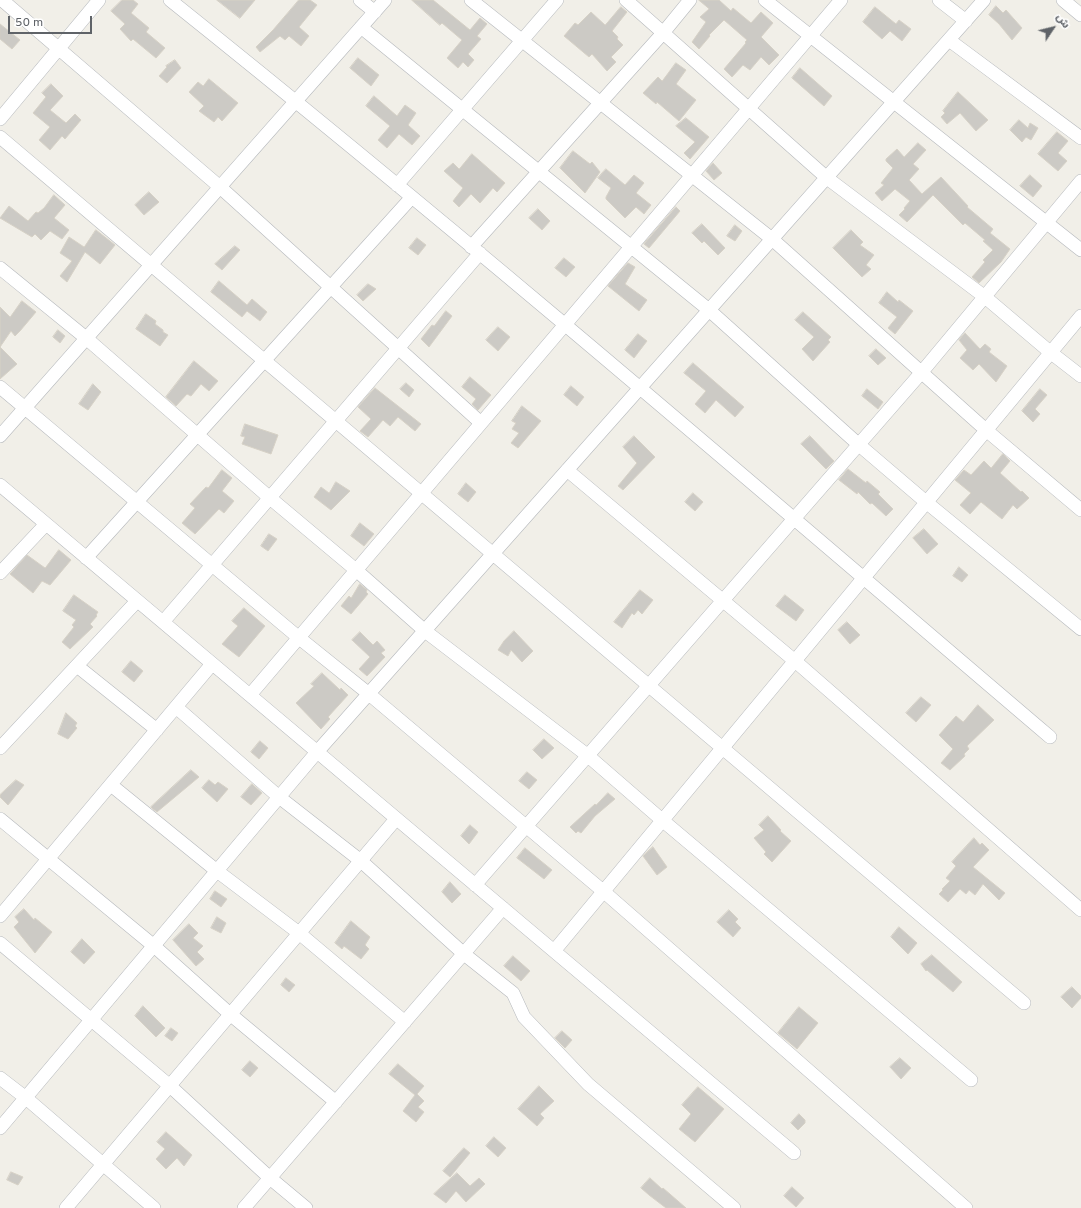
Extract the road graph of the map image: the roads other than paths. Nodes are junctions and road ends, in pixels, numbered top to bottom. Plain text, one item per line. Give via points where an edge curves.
1 (2, 0) edge
2 (99, 0) edge
3 (170, 0) edge
4 (360, 0) edge
5 (385, 0) edge
6 (471, 0) edge
7 (558, 0) edge
8 (626, 0) edge
9 (690, 0) edge
10 (765, 0) edge
11 (841, 0) edge
12 (939, 0) edge
13 (984, 0) edge
14 (1063, 0) edge
15 (375, 12) junction
16 (1081, 14) edge
17 (966, 21) junction
18 (361, 27) junction
19 (663, 33) junction
20 (810, 36) junction
21 (949, 40) junction
22 (522, 41) junction
23 (59, 49) junction
24 (296, 101) junction
25 (601, 103) junction
26 (893, 103) junction
27 (748, 109) junction
28 (463, 110) junction
29 (0, 119) edge
30 (0, 137) edge
31 (1081, 138) edge
32 (539, 172) junction
33 (692, 175) junction
34 (827, 178) junction
35 (1081, 181) edge
36 (397, 185) junction
37 (220, 187) junction
38 (412, 197) junction
39 (1046, 223) junction
40 (772, 239) junction
41 (631, 247) junction
42 (475, 250) junction
43 (1081, 250) edge
44 (151, 265) junction
45 (0, 268) edge
46 (330, 287) junction
47 (986, 297) junction
48 (709, 310) junction
49 (1081, 316) edge
50 (565, 324) junction
51 (86, 338) junction
52 (398, 348) junction
53 (1050, 352) junction
54 (264, 360) junction
55 (921, 373) junction
56 (1081, 376) edge
57 (0, 387) edge
58 (640, 388) junction
59 (25, 408) junction
60 (336, 421) junction
61 (481, 423) junction
62 (986, 430) junction
63 (197, 435) junction
64 (0, 436) edge
65 (858, 444) junction
66 (567, 470) junction
67 (0, 485) edge
68 (421, 493) junction
69 (270, 498) junction
70 (137, 501) junction
71 (926, 502) junction
72 (1081, 510) edge
73 (793, 518) junction
74 (46, 524) junction
75 (493, 554) junction
76 (86, 558) junction
77 (212, 565) junction
78 (356, 570) junction
79 (0, 573) edge
80 (864, 578) junction
81 (723, 600) junction
82 (138, 601) junction
83 (163, 622) junction
84 (1081, 629) edge
85 (425, 631) junction
86 (298, 638) junction
87 (794, 661) junction
88 (212, 664) junction
89 (77, 666) junction
90 (648, 685) junction
91 (368, 694) junction
92 (250, 695) junction
93 (176, 707) junction
94 (157, 730) junction
95 (1050, 737) dead end
96 (0, 748) edge
97 (722, 748) junction
98 (317, 752) junction
99 (587, 755) junction
100 (111, 785) junction
101 (279, 797) junction
102 (0, 819) edge
103 (396, 819) junction
104 (662, 820) junction
105 (526, 826) junction
106 (48, 860) junction
107 (361, 861) junction
108 (217, 871) junction
109 (475, 884) junction
110 (604, 891) junction
111 (503, 908) junction
112 (1081, 910) edge
113 (0, 916) edge
114 (299, 933) junction
115 (0, 943) edge
116 (154, 946) junction
117 (554, 951) junction
118 (464, 954) junction
119 (1024, 1003) dead end
120 (230, 1014) junction
121 (92, 1020) junction
122 (405, 1022) junction
123 (0, 1078) edge
124 (971, 1080) dead end
125 (170, 1086) junction
126 (26, 1098) junction
127 (336, 1102) junction
128 (0, 1128) edge
129 (794, 1153) dead end
130 (103, 1164) junction
131 (270, 1178) junction
132 (66, 1208) edge
133 (154, 1208) edge
134 (244, 1208) edge
135 (306, 1208) edge
136 (734, 1208) edge
137 (966, 1208) edge

1 - 23 street
2 - 23 street
3 - 24 street
4 - 15 street
5 - 15 street
6 - 22 street
7 - 22 street
8 - 19 street
9 - 19 street
10 - 20 street
11 - 20 street
12 - 17 street
13 - 17 street
14 - 16 street
15 - 18 street
17 - 21 street
18 - 24 street
18 - 28 street
19 - 25 street
19 - 27 street
20 - 26 street
20 - 27 street
21 - 26 street
21 - 31 street
22 - 25 street
22 - 28 street
23 - 29 street
23 - 37 street
24 - 36 street
24 - 37 street
25 - 32 street
25 - 33 street
26 - 34 street
26 - 39 street
27 - 33 street
27 - 34 street
28 - 32 street
28 - 36 street
30 - 44 street
32 - 41 street
32 - 42 street
33 - 40 street
33 - 41 street
34 - 40 street
34 - 47 street
35 - 39 street
36 - 38 street
37 - 44 street
37 - 46 street
38 - 42 street
38 - 46 street
39 - 43 street
39 - 47 street
40 - 48 street
40 - 55 street
41 - 48 street
41 - 50 street
42 - 50 street
42 - 52 street
44 - 51 street
44 - 54 street
45 - 51 street
46 - 52 street
46 - 54 street
47 - 53 street
47 - 55 street
48 - 58 street
48 - 65 street
49 - 53 street
50 - 58 street
50 - 61 street
51 - 59 street
51 - 63 street
52 - 60 street
52 - 61 street
53 - 56 street
53 - 62 street
54 - 60 street
54 - 63 street
55 - 62 street
55 - 65 street
57 - 59 street
58 - 66 street
58 - 73 street
59 - 64 street
59 - 70 street
60 - 68 street
60 - 69 street
61 - 68 street
62 - 71 street
62 - 72 street
63 - 69 street
63 - 70 street
65 - 71 street
65 - 73 street
66 - 75 street
66 - 81 street
67 - 74 street
68 - 75 street
68 - 78 street
69 - 77 street
69 - 78 street
70 - 76 street
70 - 77 street
71 - 80 street
71 - 84 street
73 - 80 street
73 - 81 street
74 - 76 street
74 - 79 street
75 - 85 street
75 - 90 street
76 - 82 street
77 - 83 street
77 - 86 street
78 - 85 street
78 - 86 street
80 - 87 street
80 - 95 street
81 - 87 street
81 - 90 street
82 - 83 street
82 - 89 street
83 - 88 street
85 - 91 street
85 - 99 street
86 - 91 street
86 - 92 street
87 - 97 street
87 - 112 street
88 - 92 street
88 - 93 street
89 - 94 street
89 - 96 street
90 - 97 street
90 - 99 street
91 - 98 street
91 - 105 street
92 - 98 street
93 - 94 street
93 - 101 street
94 - 100 street
97 - 104 street
97 - 119 street
98 - 101 street
98 - 103 street
99 - 104 street
99 - 105 street
100 - 106 street
100 - 108 street
101 - 107 street
101 - 108 street
102 - 106 street
103 - 107 street
103 - 109 street
104 - 110 street
104 - 124 street
105 - 109 street
105 - 110 street
106 - 113 street
106 - 116 street
107 - 114 street
107 - 118 street
108 - 114 street
108 - 116 street
109 - 111 street
110 - 117 street
110 - 137 street
111 - 117 street
111 - 118 street
114 - 120 street
114 - 122 street
115 - 121 street
116 - 120 street
116 - 121 street
117 - 129 street
118 - 122 street
118 - 136 street via 513,994 524,1017 588,1084
120 - 125 street
120 - 127 street
121 - 125 street
121 - 126 street
122 - 127 street
123 - 126 street
125 - 130 street
125 - 131 street
126 - 128 street
126 - 130 street
127 - 131 street
130 - 132 street
130 - 133 street
131 - 134 street
131 - 135 street

